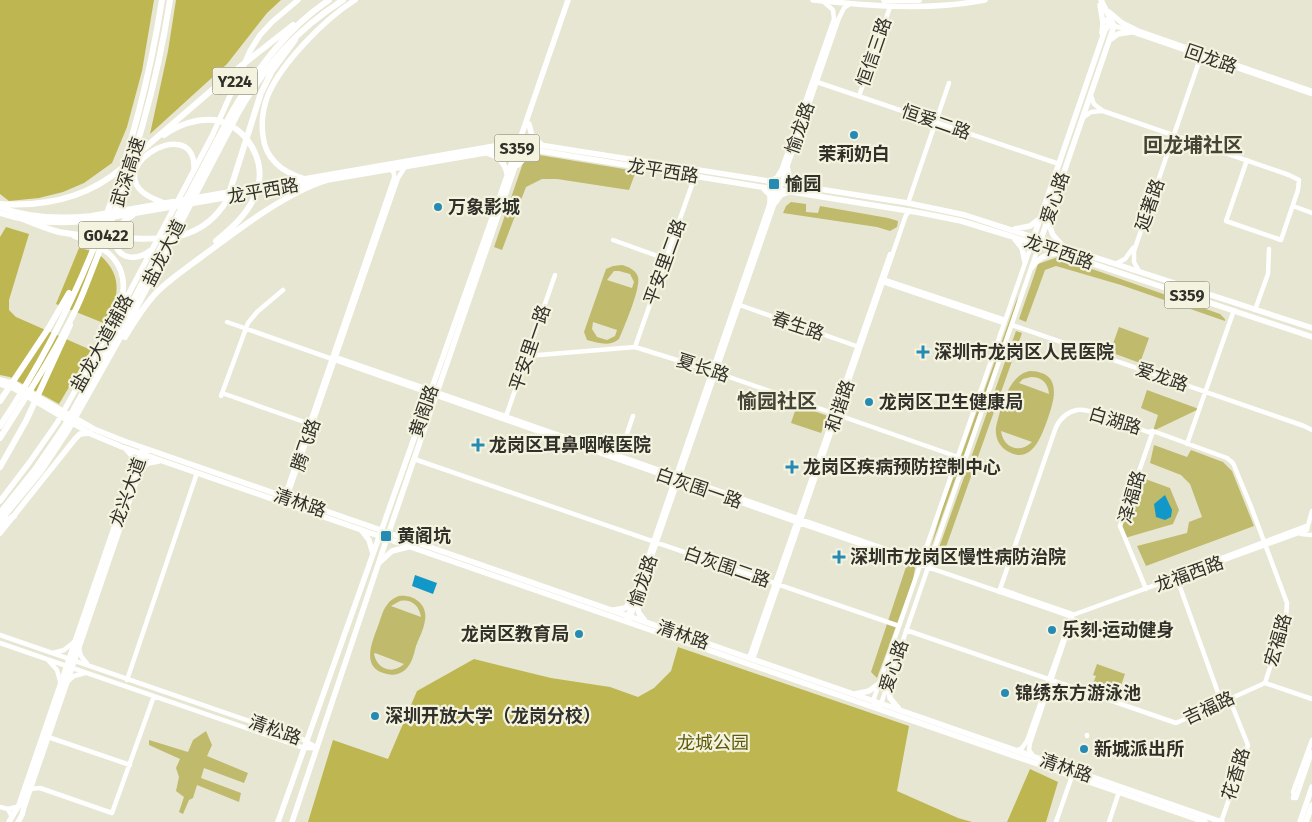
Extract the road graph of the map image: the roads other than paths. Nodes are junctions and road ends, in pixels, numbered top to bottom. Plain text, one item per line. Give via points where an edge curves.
1 (162, 0) edge
2 (170, 0) edge
3 (298, 0) edge
4 (329, 0) edge
5 (343, 0) edge
6 (355, 0) edge
7 (568, 0) edge
8 (572, 0) edge
9 (813, 0) edge
10 (884, 0) edge
11 (919, 0) edge
12 (985, 0) edge
13 (821, 1) edge
14 (1101, 3) edge
15 (851, 4) junction
16 (890, 7) junction
17 (310, 14) junction
18 (1112, 24) junction
19 (305, 27) junction
20 (1134, 31) junction
21 (1109, 41) junction
22 (1101, 43) junction
23 (1201, 54) junction
24 (815, 81) junction
25 (949, 83) dead end
26 (1312, 92) edge
27 (1091, 94) junction
28 (859, 96) junction
29 (1103, 111) junction
30 (1083, 118) junction
31 (936, 122) junction
32 (529, 124) junction
33 (167, 131) junction
34 (1173, 134) junction
35 (520, 145) junction
36 (541, 148) junction
37 (485, 153) junction
38 (1247, 160) junction
39 (1059, 164) junction
40 (404, 166) junction
41 (787, 166) junction
42 (515, 168) junction
43 (390, 169) junction
44 (680, 170) junction
45 (781, 171) junction
46 (195, 174) junction
47 (695, 176) junction
48 (307, 178) junction
49 (507, 178) junction
50 (326, 180) junction
51 (769, 181) junction
52 (779, 183) junction
53 (802, 186) junction
54 (759, 187) junction
55 (777, 190) junction
56 (793, 192) junction
57 (164, 203) junction
58 (908, 203) junction
59 (772, 204) junction
60 (0, 205) edge
61 (1293, 206) junction
62 (902, 210) junction
63 (910, 211) junction
64 (0, 212) edge
65 (138, 212) junction
66 (1312, 213) edge
67 (23, 219) junction
68 (1039, 220) junction
69 (1047, 222) junction
70 (58, 231) junction
71 (1010, 232) junction
72 (614, 240) dead end
73 (1033, 240) junction
74 (1040, 242) junction
75 (155, 245) junction
76 (1064, 246) junction
77 (1269, 249) dead end
78 (206, 252) junction
79 (1062, 253) junction
80 (666, 259) junction
81 (88, 260) junction
82 (1025, 262) junction
83 (1115, 264) junction
84 (1032, 266) junction
85 (1139, 271) junction
86 (554, 275) dead end
87 (883, 280) junction
88 (284, 290) dead end
89 (737, 304) junction
90 (1234, 310) junction
91 (1255, 310) junction
92 (118, 314) junction
93 (1004, 321) junction
94 (227, 322) dead end
95 (1012, 325) junction
96 (245, 328) junction
97 (1312, 328) edge
98 (1312, 337) edge
99 (55, 345) junction
100 (635, 347) junction
101 (859, 347) junction
102 (527, 356) junction
103 (335, 358) junction
104 (714, 371) junction
105 (100, 373) junction
106 (0, 380) edge
107 (0, 384) edge
108 (1205, 393) junction
109 (433, 394) junction
110 (0, 401) edge
111 (16, 408) junction
112 (74, 413) junction
113 (836, 414) junction
114 (634, 416) dead end
115 (505, 419) junction
116 (78, 423) junction
117 (311, 425) junction
118 (0, 426) edge
119 (66, 429) junction
120 (1312, 430) edge
121 (1153, 432) junction
122 (92, 434) junction
123 (0, 438) edge
124 (1187, 444) junction
125 (122, 447) junction
126 (143, 452) junction
127 (958, 457) junction
128 (619, 458) junction
129 (414, 459) junction
130 (163, 461) junction
131 (0, 467) edge
132 (197, 473) junction
133 (135, 475) junction
134 (677, 478) junction
135 (285, 499) junction
136 (0, 501) edge
137 (2, 510) edge
138 (1311, 512) edge
139 (14, 516) junction
140 (391, 516) junction
141 (0, 520) edge
142 (799, 521) junction
143 (1312, 521) edge
144 (365, 525) junction
145 (0, 526) edge
146 (358, 528) junction
147 (1310, 530) edge
148 (0, 533) edge
149 (384, 535) junction
150 (406, 539) junction
151 (655, 542) junction
152 (1265, 544) junction
153 (410, 547) junction
154 (437, 553) junction
155 (372, 558) junction
156 (921, 563) junction
157 (378, 565) junction
158 (929, 566) junction
159 (1176, 577) junction
160 (777, 584) junction
161 (1145, 588) junction
162 (999, 590) junction
163 (635, 600) junction
164 (581, 603) junction
165 (610, 610) junction
166 (1072, 615) junction
167 (628, 618) junction
168 (649, 624) junction
169 (899, 626) junction
170 (906, 630) junction
171 (0, 635) edge
172 (76, 639) junction
173 (0, 643) edge
174 (79, 645) junction
175 (49, 652) junction
176 (45, 658) junction
177 (751, 659) junction
178 (72, 660) junction
179 (89, 666) junction
180 (69, 667) junction
181 (88, 673) junction
182 (127, 679) junction
183 (1050, 679) junction
184 (880, 683) junction
185 (1265, 683) junction
186 (63, 684) junction
187 (888, 684) junction
188 (125, 686) junction
189 (850, 693) junction
190 (154, 696) junction
191 (1229, 698) junction
192 (1312, 699) edge
193 (1221, 701) junction
194 (877, 704) junction
195 (903, 712) junction
196 (48, 737) junction
197 (1312, 740) edge
198 (307, 741) junction
199 (304, 748) junction
200 (317, 748) junction
201 (1016, 750) junction
202 (1312, 752) edge
203 (1033, 757) junction
204 (130, 764) junction
205 (1072, 776) junction
206 (33, 778) junction
207 (1312, 787) edge
208 (40, 788) junction
209 (30, 790) junction
210 (1120, 792) junction
211 (1312, 805) edge
212 (0, 807) edge
213 (16, 807) junction
214 (8, 810) junction
215 (11, 820) edge
216 (1303, 821) edge
217 (18, 822) edge
218 (278, 822) edge
219 (292, 822) edge
220 (1056, 822) edge
221 (1109, 822) edge
222 (1206, 822) edge
223 (1221, 822) edge

1 - 81 highway, 武深高速 / G0422 via 134,129
2 - 99 highway, 武深高速 / G0422 via 152,96 125,186 76,307
3 - 46 main road, 盐龙大道辅路 / Y224 via 255,42
4 - 17 highway, 盐龙大道
5 - 19 highway, 盐龙大道
6 - 48 main road via 322,26 289,61 274,82 264,107 263,140 270,157 287,171
7 - 35 main road, 黄阁路
8 - 32 main road, 黄阁路
9 - 13 main road
10 - 11 highway
12 - 16 main road via 950,6
13 - 15 main road
13 - 24 street, 愉龙路 via 831,7 834,17
14 - 18 main road
14 - 20 main road
14 - 22 main road
15 - 16 main road
15 - 24 street, 愉龙路 via 840,14
16 - 28 street, 恒信三路
17 - 33 highway via 257,53
17 - 46 highway, 盐龙大道 via 278,45 255,75
18 - 20 street, 回龙路
18 - 21 main road, 爱心路
18 - 22 main road, 爱心路 via 1105,30
19 - 70 highway via 265,85 230,192 214,217 185,235 167,238 110,237
19 - 105 highway, 盐龙大道 via 260,78 238,113
20 - 21 main road via 1118,34
20 - 23 street, 回龙路
21 - 27 main road, 爱心路
22 - 39 main road, 爱心路
23 - 26 street, 回龙路
23 - 34 street, 延著路
24 - 28 street, 恒爱二路
24 - 41 street, 愉龙路
24 - 45 street, 愉龙路
25 - 31 street
27 - 29 street via 1094,104
27 - 30 main road, 爱心路
28 - 31 street, 恒爱二路
29 - 30 street via 1091,112
29 - 34 street
30 - 69 main road, 爱心路
31 - 39 street, 恒爱二路
31 - 58 street
32 - 35 main road, 黄阁路
32 - 36 main road via 532,136
33 - 60 highway via 108,179 76,196 41,204
33 - 78 highway via 194,122 215,120 238,130 257,158 257,190 249,208
34 - 38 street
34 - 83 street via 1132,251
34 - 85 street, 延著路 via 1134,250 1134,262
35 - 36 main road, 龙平西路 / S359
35 - 37 main road, 龙平西路 / S359
35 - 42 main road, 黄阁路
35 - 48 main road, 龙平西路 / S359
35 - 49 main road, 黄阁路
36 - 42 main road via 526,156
36 - 44 main road, 龙平西路 / S359
37 - 40 main road, 龙平西路 / S359
37 - 49 main road via 502,161
38 - 61 street via 1299,180
38 - 61 street via 1226,221 1281,240
39 - 68 main road, 爱心路
40 - 43 main road, 龙平西路 / S359
40 - 103 street, 腾飞路
41 - 52 street, 愉龙路
41 - 53 main road via 791,180
42 - 109 main road, 黄阁路
43 - 50 main road, 龙平西路 / S359
43 - 103 street, 腾飞路 via 394,178
44 - 47 main road, 龙平西路 / S359
44 - 51 main road, 龙平西路 / S359
45 - 51 main road via 777,178
45 - 52 street, 愉龙路
46 - 57 main road via 194,159 183,146 162,145 142,160 135,172 136,182 147,195
46 - 75 main road, 盐龙大道辅路
46 - 112 highway, 盐龙大道 via 172,225
47 - 54 main road, 龙平西路 / S359
47 - 80 street, 平安里二路
48 - 57 main road, 龙平西路 / S359
49 - 109 main road, 黄阁路
50 - 65 main road, 龙平西路 / S359
50 - 78 highway via 290,196
51 - 52 main road, 龙平西路 / S359
52 - 53 main road, 龙平西路 / S359
52 - 55 street, 愉龙路
53 - 58 main road, 龙平西路 / S359
54 - 55 main road, 龙平西路 / S359
54 - 59 main road via 768,192
55 - 56 main road, 龙平西路 / S359
55 - 59 street, 愉龙路
56 - 59 main road via 781,195
56 - 62 main road, 龙平西路 / S359
57 - 60 main road, 龙平西路 / S359 via 64,218 29,215
58 - 71 main road, 龙平西路 / S359 via 965,215
59 - 89 street, 愉龙路
61 - 66 street
62 - 63 main road, 龙平西路 / S359
62 - 87 street, 和谐路
63 - 71 main road, 龙平西路 / S359
63 - 87 street, 和谐路
64 - 67 main road, 龙平西路 / S359
65 - 67 main road, 龙平西路 / S359 via 90,221
65 - 75 main road via 124,220 115,231 118,250 136,258
67 - 70 highway
68 - 69 main road via 1041,227
68 - 71 main road
68 - 73 main road, 爱心路
69 - 74 main road, 爱心路
69 - 76 main road via 1053,235
70 - 92 main road via 95,244 119,266 123,294
71 - 73 main road, 龙平西路 / S359
71 - 82 main road via 1022,248
72 - 80 street
73 - 74 main road, 龙平西路 / S359
73 - 82 street, 爱心路
74 - 76 main road, 龙平西路 / S359
74 - 79 main road, 龙平西路 / S359
74 - 84 street, 爱心路
75 - 92 main road, 盐龙大道辅路
76 - 83 main road, 龙平西路 / S359
77 - 91 street via 1268,274
78 - 105 highway via 156,293
79 - 84 main road via 1044,256
79 - 90 main road, 龙平西路 / S359
80 - 100 street, 平安里二路
81 - 99 highway, 武深高速 / G0422
81 - 110 highway via 42,339
82 - 93 street, 爱心路
83 - 85 main road, 龙平西路 / S359
84 - 95 street, 爱心路
85 - 91 main road, 龙平西路 / S359
86 - 102 street, 平安里一路
87 - 93 street
87 - 101 street, 和谐路
88 - 96 street via 252,317
89 - 101 street, 春生路
89 - 104 street, 愉龙路
90 - 98 main road, 龙平西路 / S359
90 - 108 street
91 - 97 main road, 龙平西路 / S359
92 - 136 main road, 盐龙大道辅路 via 57,424
93 - 127 street, 爱心路
94 - 96 street, 白灰围一路
95 - 108 street, 爱龙路
95 - 158 street, 爱心路
96 - 103 street, 白灰围一路
96 - 117 street via 222,394
99 - 111 highway, 武深高速 / G0422
99 - 131 highway via 47,378
100 - 102 street, 夏长路
100 - 104 street, 夏长路
101 - 113 street, 和谐路
102 - 115 street, 平安里一路
103 - 109 street, 白灰围一路
103 - 117 street, 腾飞路
104 - 113 street, 夏长路
104 - 134 street, 愉龙路
105 - 112 highway, 盐龙大道
106 - 116 main road via 21,387
107 - 116 main road
108 - 120 street, 爱龙路
108 - 124 street
109 - 115 street, 白灰围一路
109 - 129 main road, 黄阁路
109 - 140 main road, 黄阁路
111 - 118 highway, 武深高速 / G0422
111 - 123 highway, 武深高速 / G0422
112 - 119 highway, 盐龙大道
113 - 127 street, 夏长路
113 - 142 street, 和谐路
114 - 128 street
115 - 128 street, 白灰围一路
116 - 122 main road
116 - 126 main road
117 - 135 street, 腾飞路
119 - 137 highway, 盐龙大道
119 - 141 highway, 盐龙大道 via 40,471
121 - 124 street, 白湖路
121 - 161 street, 泽福路 via 1120,526
121 - 162 street, 白湖路 via 1087,411 1071,412 1062,418 1056,427
122 - 125 main road
122 - 139 main road via 78,436
124 - 152 street, 白湖路 via 1233,463
125 - 126 main road
125 - 133 main road via 133,457
126 - 130 main road, 清林路
126 - 133 main road, 龙兴大道
126 - 135 main road, 清林路
127 - 156 street, 爱心路
128 - 134 street, 白灰围一路
129 - 140 main road, 黄阁路
129 - 151 street, 白灰围二路
130 - 132 main road, 清林路
130 - 133 main road via 148,463
132 - 135 main road, 清林路
132 - 182 street
133 - 172 main road, 龙兴大道
133 - 174 main road, 龙兴大道
134 - 142 street, 白灰围一路
134 - 151 street, 愉龙路
135 - 144 main road, 清林路
135 - 146 main road, 清林路
138 - 143 street
138 - 147 street
139 - 145 highway
139 - 148 main road
140 - 144 main road via 379,524
140 - 149 main road, 黄阁路
140 - 150 main road via 396,530
142 - 156 street, 白灰围一路
142 - 160 street, 和谐路
144 - 149 main road, 清林路
146 - 149 main road, 清林路
146 - 155 main road via 369,540
147 - 152 street, 龙福西路
147 - 152 street, 龙福西路
149 - 150 main road, 清林路
149 - 153 main road, 清林路
149 - 155 main road, 黄阁路
149 - 157 main road, 黄阁路
150 - 154 main road, 清林路
151 - 160 street, 白灰围二路
151 - 163 street, 愉龙路
152 - 159 street, 龙福西路
152 - 185 street, 宏福路 via 1288,610
153 - 154 main road, 清林路
153 - 157 main road via 392,551
154 - 164 main road, 清林路
155 - 198 main road, 黄阁路
156 - 158 street, 白灰围一路
156 - 169 street, 爱心路
157 - 200 main road, 黄阁路
158 - 162 street, 白灰围一路
158 - 170 street, 爱心路
159 - 161 street, 龙福西路
159 - 193 street
160 - 169 street, 白灰围二路
160 - 177 street, 和谐路
161 - 166 street, 龙福西路
162 - 166 street, 白灰围一路
163 - 165 main road via 621,610
163 - 167 street, 愉龙路
163 - 168 main road via 638,613
164 - 165 main road, 清林路
164 - 167 main road, 清林路
165 - 167 main road, 清林路
166 - 183 street
167 - 168 main road, 清林路
167 - 194 main road, 清林路
168 - 177 main road, 清林路
169 - 184 street, 爱心路
170 - 183 street
170 - 187 street, 爱心路
171 - 175 street, 清松路
172 - 175 street via 64,650
172 - 178 main road, 龙兴大道
173 - 176 street, 清松路
174 - 178 main road, 龙兴大道
174 - 179 street via 81,656
175 - 178 street, 清松路
176 - 180 street, 清松路
176 - 186 street via 57,670
177 - 189 main road, 清林路
178 - 179 street, 清松路
178 - 180 main road, 龙兴大道
179 - 182 street, 清松路
180 - 181 street, 清松路
180 - 186 main road, 龙兴大道
181 - 186 street via 74,676
181 - 188 street, 清松路
182 - 188 street
182 - 198 street, 清松路
183 - 193 street, 吉福路 via 1176,722
183 - 201 street via 1027,741
183 - 203 street via 1030,743
184 - 189 main road via 864,693
184 - 194 street, 爱心路
185 - 191 street, 吉福路
185 - 192 street
186 - 196 main road, 龙兴大道
186 - 213 main road, 龙兴大道
187 - 194 street, 爱心路
187 - 195 main road via 893,703
188 - 190 street, 清松路
189 - 194 main road, 清林路
190 - 199 street, 清松路
190 - 204 street
191 - 193 street, 吉福路
191 - 223 street, 花香路 via 1248,745
194 - 195 main road, 清林路
194 - 205 main road, 清林路
195 - 201 main road, 清林路
196 - 204 street
196 - 206 main road, 龙兴大道
197 - 202 street via 1293,792 1294,799
198 - 199 main road, 黄阁路
198 - 200 street, 清松路
199 - 200 street, 清松路
199 - 218 main road, 黄阁路
200 - 219 main road, 黄阁路
201 - 203 main road, 清林路
203 - 223 main road, 清林路
204 - 208 street via 112,813
205 - 210 main road, 清林路
205 - 220 street
206 - 208 street
206 - 209 main road, 龙兴大道
207 - 216 main road
208 - 209 street
209 - 217 main road, 龙兴大道
210 - 221 street
210 - 222 main road, 清林路
211 - 216 main road
212 - 214 street
213 - 214 street
213 - 215 main road, 龙兴大道
214 - 215 street

